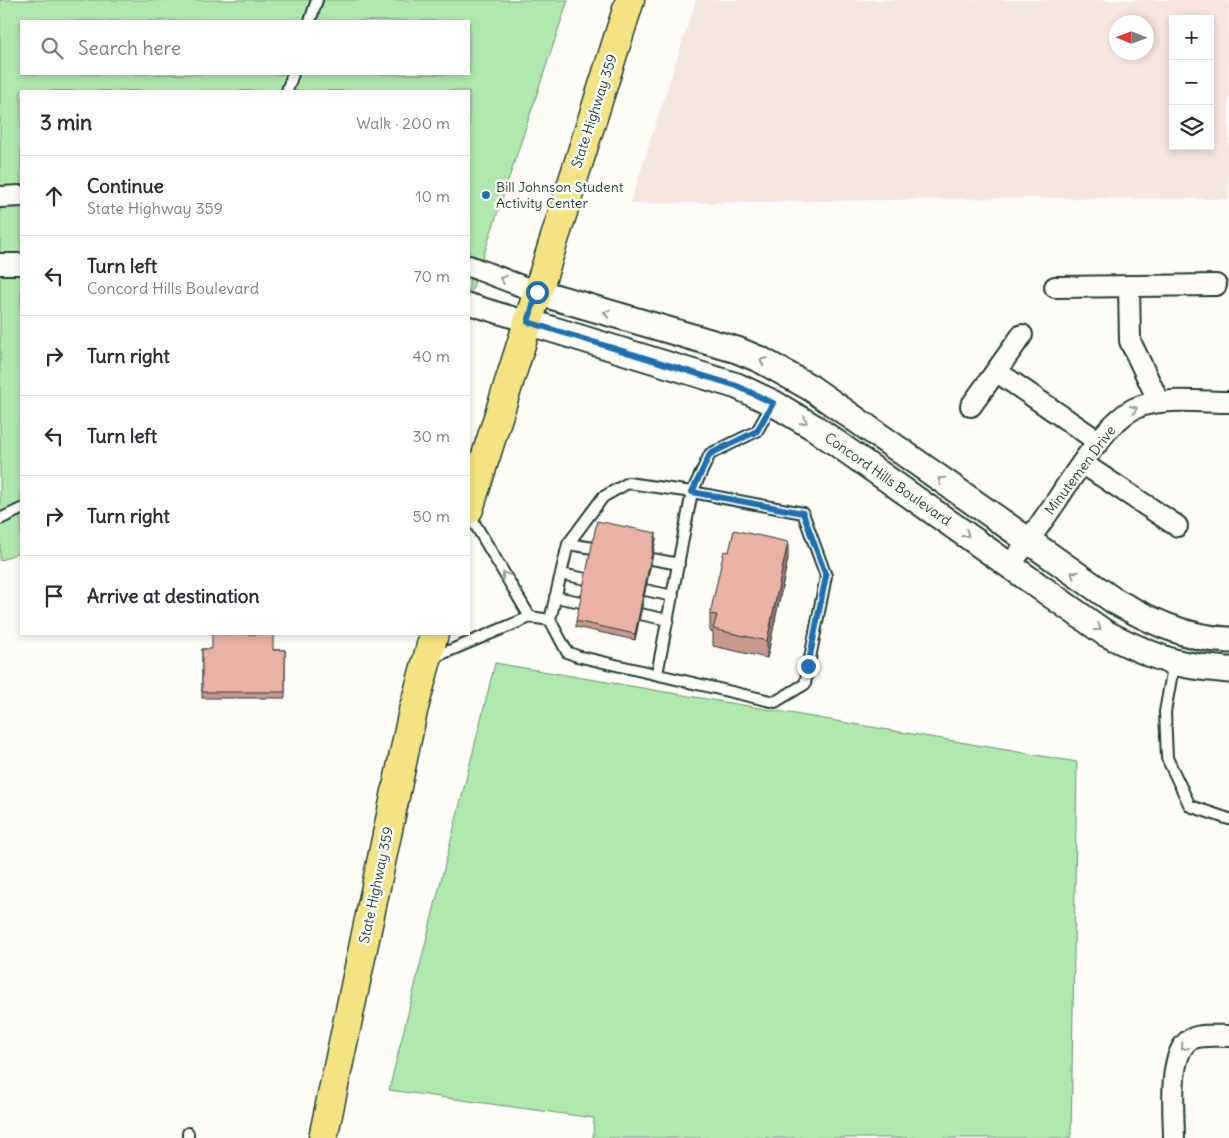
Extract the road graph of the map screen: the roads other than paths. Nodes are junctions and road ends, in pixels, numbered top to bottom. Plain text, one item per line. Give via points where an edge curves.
1 (317, 0) edge
2 (630, 0) edge
3 (310, 20) edge
4 (293, 75) edge
5 (287, 90) edge
6 (20, 196) edge
7 (0, 197) edge
8 (0, 264) edge
9 (20, 264) edge
10 (470, 266) edge
11 (1216, 284) dead end
12 (1129, 286) junction
13 (1055, 287) dead end
14 (537, 292) junction
15 (470, 304) edge
16 (528, 322) junction
17 (1022, 335) dead end
18 (996, 371) junction
19 (786, 373) junction
20 (1159, 402) junction
21 (1229, 402) edge
22 (773, 403) junction
23 (971, 406) dead end
24 (1099, 442) junction
25 (1082, 463) junction
26 (692, 492) junction
27 (470, 506) edge
28 (20, 510) edge
29 (470, 516) edge
30 (0, 520) edge
31 (1177, 526) dead end
32 (1028, 542) junction
33 (568, 544) junction
34 (593, 548) edge
35 (652, 558) edge
36 (679, 564) junction
37 (1010, 565) junction
38 (561, 574) junction
39 (586, 579) edge
40 (645, 590) edge
41 (673, 596) junction
42 (555, 597) junction
43 (582, 602) edge
44 (640, 614) edge
45 (530, 617) junction
46 (550, 620) junction
47 (668, 620) junction
48 (1182, 632) junction
49 (434, 635) edge
50 (1229, 640) edge
51 (426, 661) junction
52 (1174, 662) junction
53 (1229, 670) edge
54 (657, 674) junction
55 (1229, 819) edge
56 (1229, 1036) edge
57 (323, 1138) edge
58 (1174, 1138) edge

1 - 3 lane
2 - 14 main road, State Highway 359
4 - 5 lane
6 - 7 street
8 - 9 street
14 -> 10 street
11 - 12 street
12 - 13 street
12 - 20 street via 1130,341
14 - 16 main road, State Highway 359
19 -> 14 street via 737,350
15 - 16 street
16 - 22 street, Concord Hills Boulevard via 737,386
16 - 27 main road, State Highway 359
17 - 18 street
18 - 23 street
18 - 24 street
19 - 22 street
32 -> 19 street
20 - 21 street, Minutemen Drive
24 -> 20 street, Minutemen Drive via 1128,412
22 - 26 lane via 757,431 710,454
22 -> 37 street, Concord Hills Boulevard via 815,428
24 - 25 street, Minutemen Drive
25 - 31 street
25 - 32 street, Minutemen Drive
26 - 33 lane via 628,483 603,497
26 - 36 lane
26 - 54 lane via 803,513 826,576 805,684 775,702
28 - 30 lane
45 -> 29 lane
32 - 37 street, Minutemen Drive
48 -> 32 street via 1112,600
33 - 34 lane
33 - 38 lane
35 - 36 lane
36 - 41 lane
37 -> 52 street, Concord Hills Boulevard via 1104,633 1138,650
38 - 39 lane
38 - 42 lane
40 - 41 lane
41 - 47 lane
42 - 43 lane
42 - 46 lane
44 - 47 lane
45 - 46 lane
45 - 51 lane
46 - 54 lane via 567,652
47 - 54 lane
48 - 50 street
48 - 52 street
49 - 51 main road, State Highway 359
51 - 57 main road, State Highway 359
52 - 53 street, Concord Hills Boulevard
52 - 55 lane via 1165,712 1167,758 1190,806
56 -> 58 street via 1192,1039 1182,1046 1174,1073

